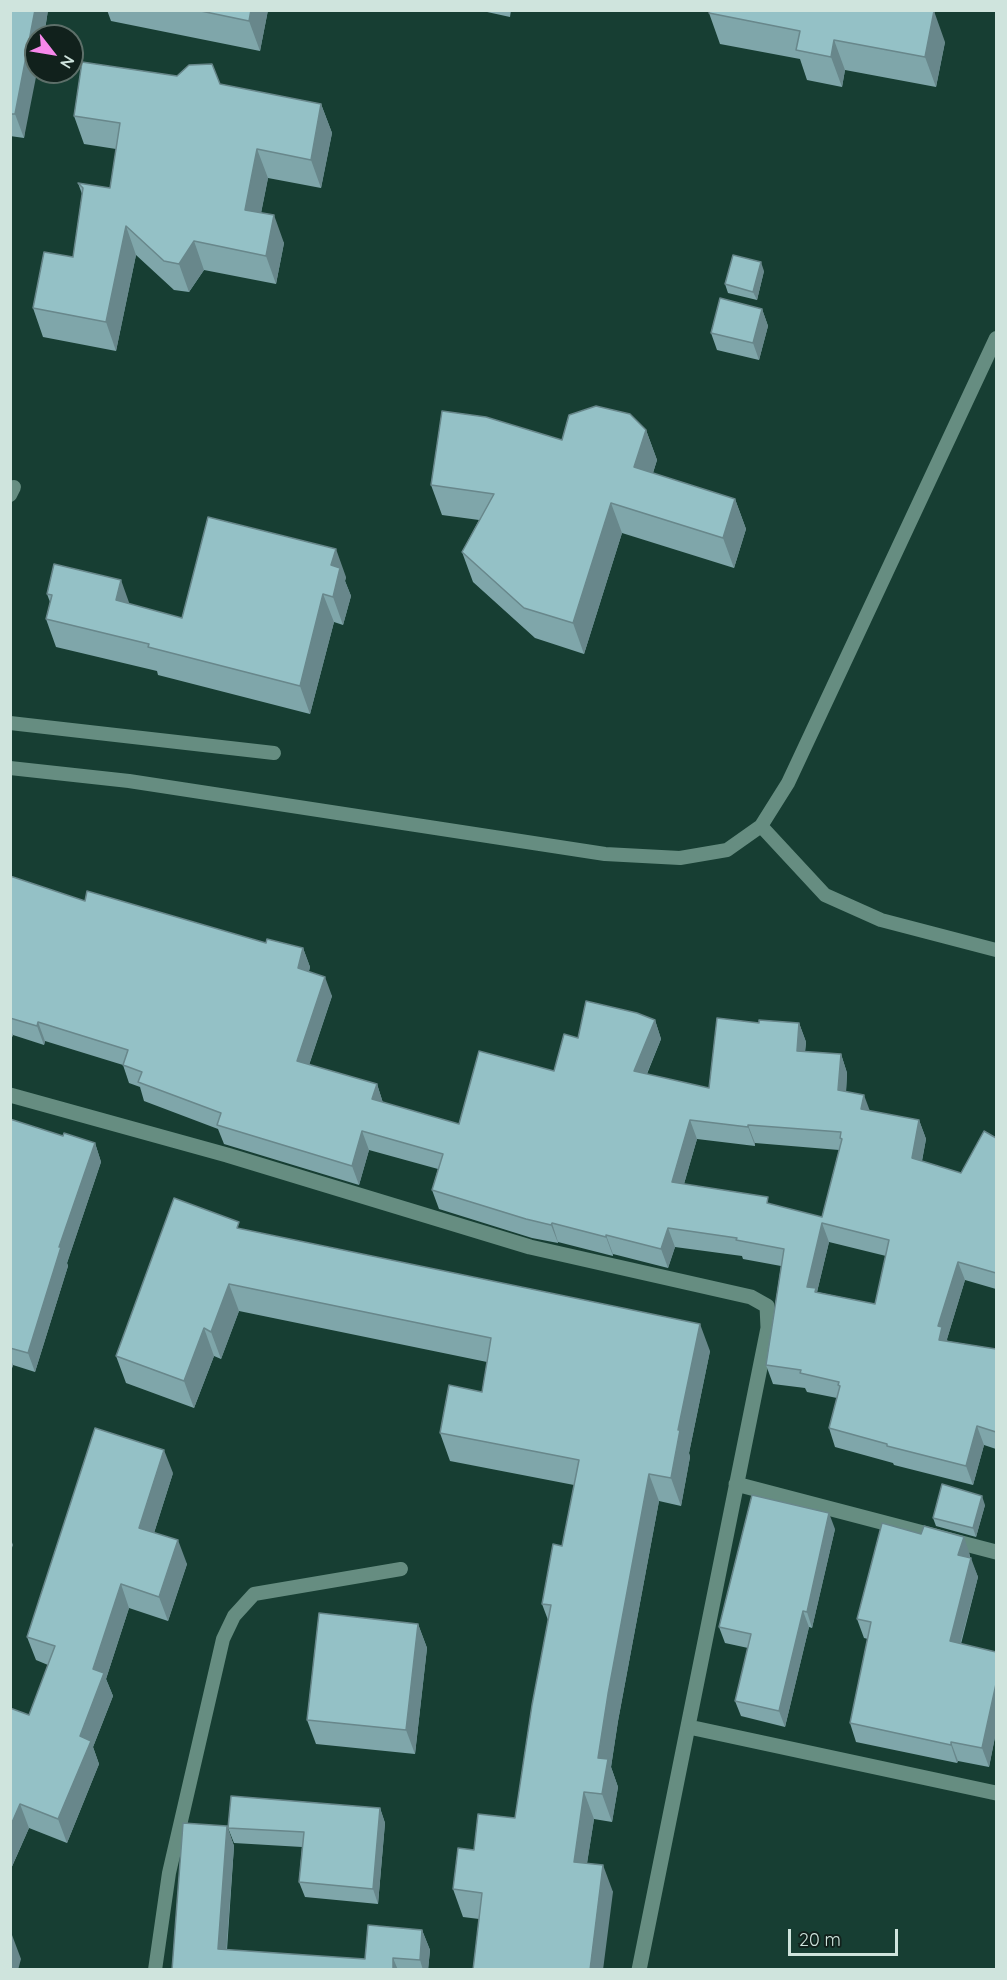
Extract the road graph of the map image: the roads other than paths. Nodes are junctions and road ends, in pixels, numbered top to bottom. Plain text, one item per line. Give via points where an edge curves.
1 (996, 338) edge
2 (10, 723) edge
3 (274, 753) dead end
4 (10, 768) edge
5 (760, 826) junction
6 (996, 950) edge
7 (10, 1095) edge
8 (736, 1484) junction
9 (996, 1552) edge
10 (401, 1569) dead end
11 (689, 1728) junction
12 (996, 1793) edge
13 (155, 1970) edge
14 (639, 1970) edge

1 - 5 lane via 788,783
2 - 3 lane
4 - 5 lane via 129,781 605,854 680,858 727,850
5 - 6 lane via 825,895 881,920
7 - 8 street via 227,1155 530,1247 751,1297 767,1306 768,1328
8 - 9 street
8 - 11 street
10 - 13 lane via 254,1594 234,1616 223,1639 169,1873
11 - 12 street
11 - 14 street

